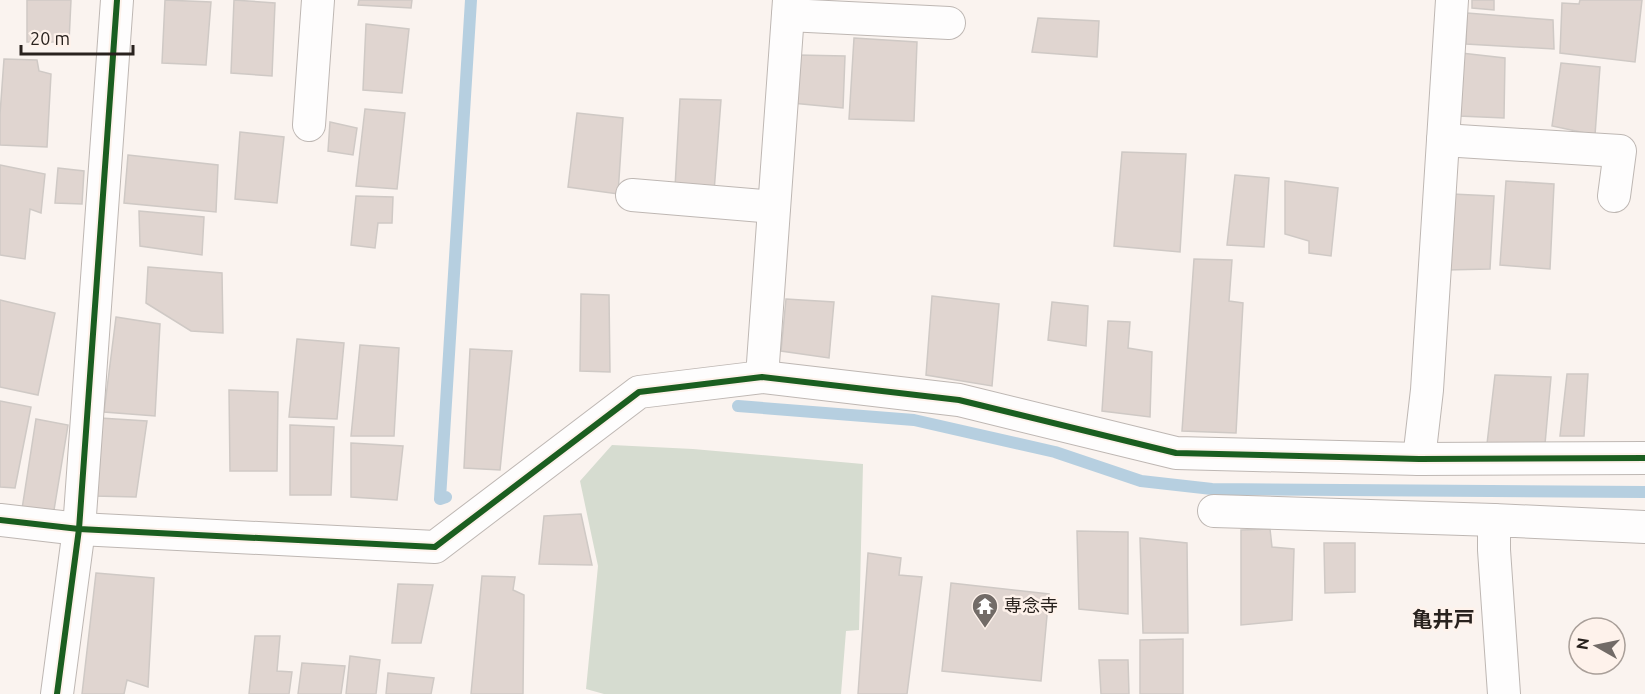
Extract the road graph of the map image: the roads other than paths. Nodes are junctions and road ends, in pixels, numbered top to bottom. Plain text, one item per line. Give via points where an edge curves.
1 (117, 0) edge
2 (318, 0) edge
3 (1452, 0) edge
4 (788, 7) edge
5 (949, 23) dead end
6 (309, 124) dead end
7 (1443, 140) junction
8 (632, 195) dead end
9 (1614, 196) dead end
10 (774, 207) junction
11 (762, 377) junction
12 (1645, 458) edge
13 (1419, 459) junction
14 (1214, 511) dead end
15 (0, 520) edge
16 (1494, 520) junction
17 (1645, 526) edge
18 (79, 529) junction
19 (57, 694) edge
20 (1504, 694) edge

1 - 18 street
2 - 6 street
3 - 7 street
4 - 5 street
4 - 10 street
7 - 9 street via 1620,151
7 - 13 street
8 - 10 street
10 - 11 street
11 - 13 street via 959,400 1176,453
11 - 18 street via 639,392 435,547
12 - 13 street
14 - 16 street
15 - 18 street
16 - 17 street
16 - 20 street
18 - 19 street

